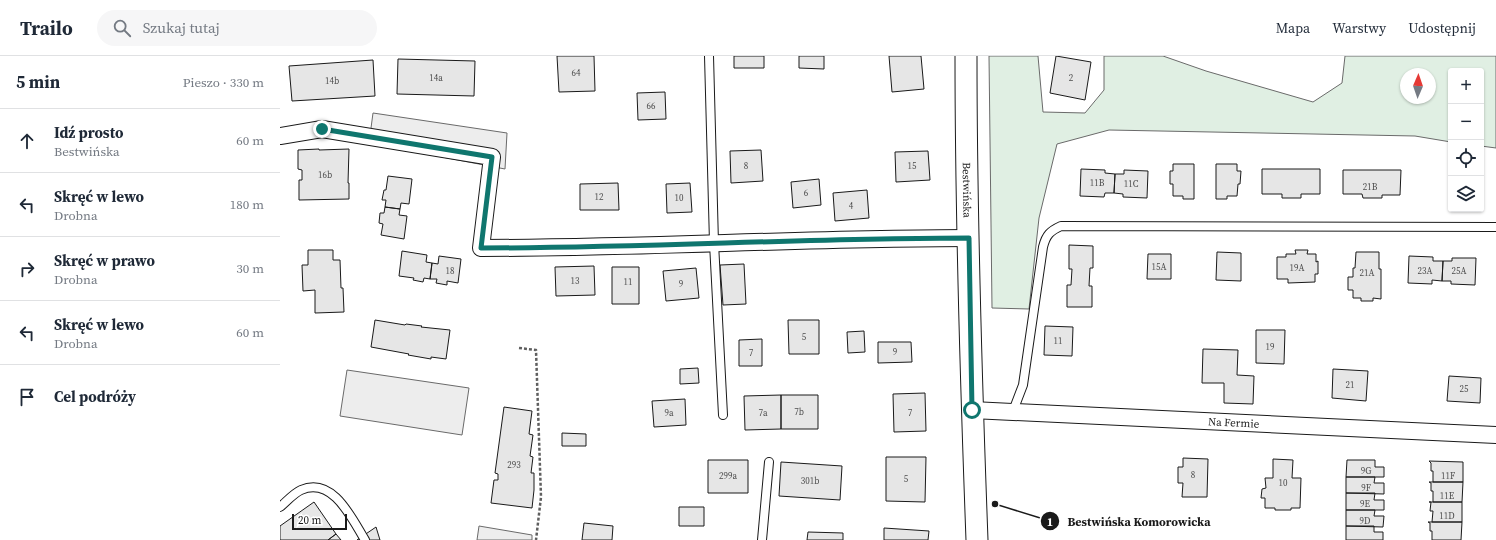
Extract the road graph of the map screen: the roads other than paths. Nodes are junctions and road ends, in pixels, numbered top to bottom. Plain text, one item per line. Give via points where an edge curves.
1 (709, 56) edge
2 (966, 56) edge
3 (280, 136) edge
4 (1496, 227) edge
5 (969, 238) junction
6 (714, 243) junction
7 (972, 410) junction
8 (1013, 411) junction
9 (723, 415) dead end
10 (1496, 435) edge
11 (770, 462) dead end
12 (280, 507) edge
13 (365, 540) edge
14 (762, 540) edge
15 (977, 540) edge

1 - 6 lane
2 - 5 street, Bestwińska
3 - 6 street via 322,129 492,157 481,248
4 - 8 lane via 1062,226 1050,231 1045,239 1023,385
5 - 6 street
5 - 7 street, Bestwińska
6 - 9 lane
7 - 8 street, Na Fermie
7 - 15 street, Bestwińska
8 - 10 street, Na Fermie
11 - 14 lane
12 - 13 lane via 301,490 315,488 331,493 343,504

